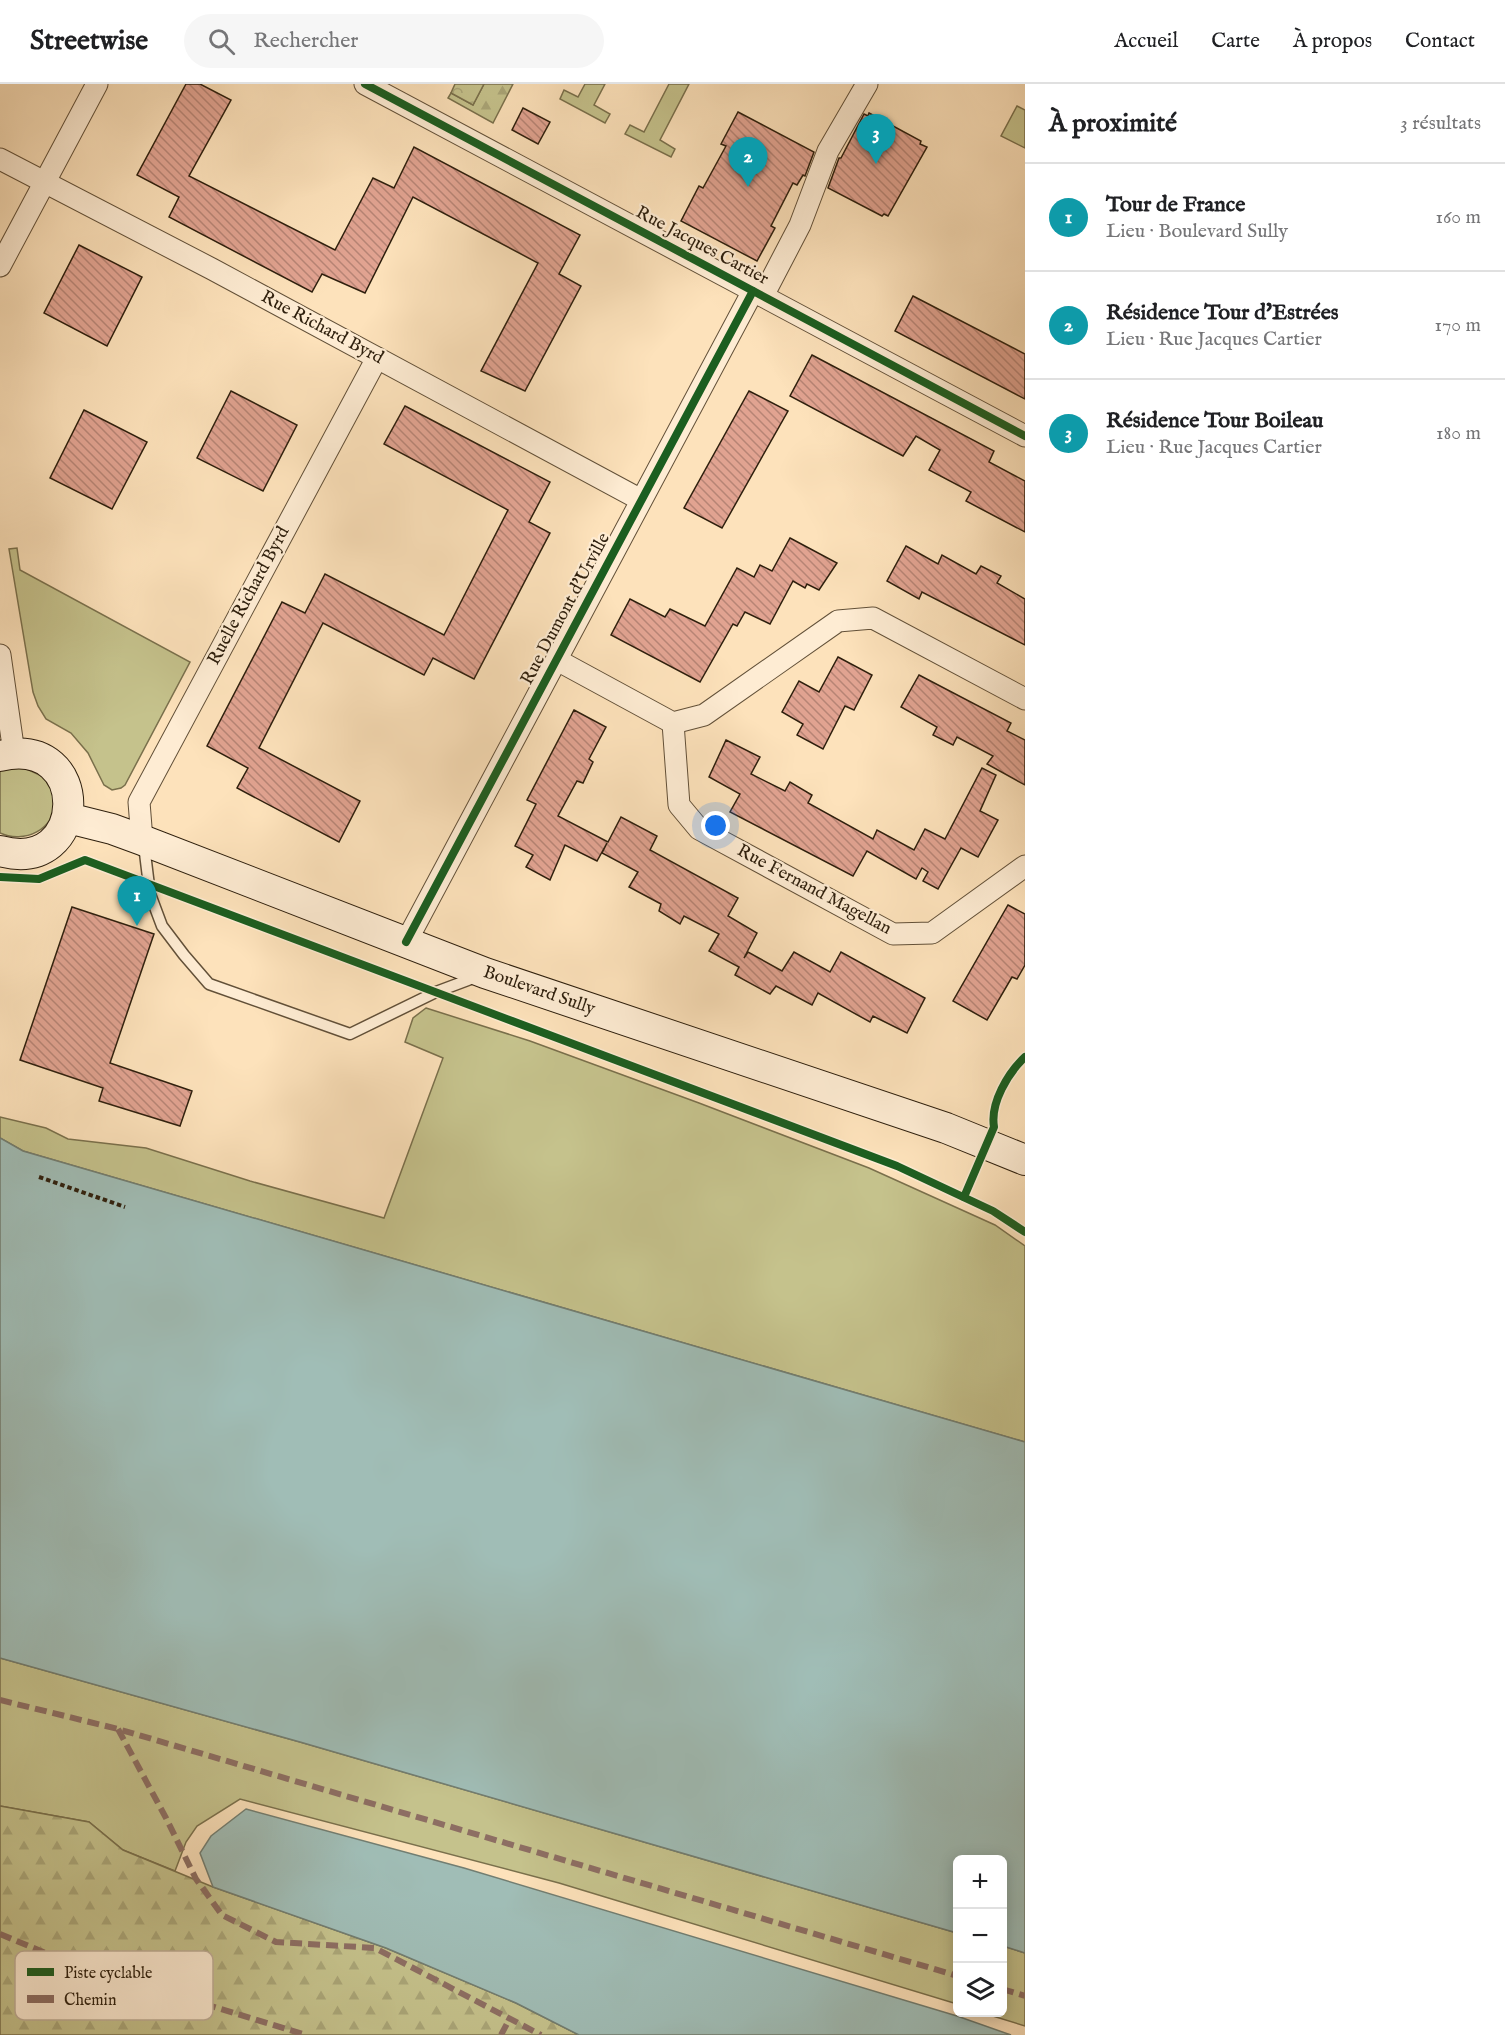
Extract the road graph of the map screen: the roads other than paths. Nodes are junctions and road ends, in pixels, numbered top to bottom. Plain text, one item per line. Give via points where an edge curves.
1 (98, 84) edge
2 (365, 84) edge
3 (867, 84) edge
4 (392, 90) edge
5 (0, 159) edge
6 (45, 182) junction
7 (0, 266) edge
8 (758, 293) junction
9 (377, 358) junction
10 (1025, 436) edge
11 (641, 500) junction
12 (0, 655) edge
13 (556, 660) junction
14 (1025, 699) edge
15 (673, 723) junction
16 (7, 754) edge
17 (68, 818) junction
18 (142, 840) junction
19 (0, 851) edge
20 (1025, 866) edge
21 (406, 942) junction
22 (485, 973) junction
23 (1021, 1158) edge

1 - 6 street
2 - 4 street, Rue Jacques Cartier
3 - 8 street, Rue Dumont d'Urville via 828,151 800,225
4 - 8 street, Rue Jacques Cartier
5 - 6 street, Rue Richard Byrd
6 - 7 street
6 - 9 street, Rue Richard Byrd
8 - 10 street, Rue Jacques Cartier
8 - 11 street, Rue Dumont d'Urville
9 - 11 street, Rue Richard Byrd
9 - 18 street, Ruelle Richard Byrd via 139,802
11 - 13 street, Rue Dumont d'Urville
12 - 16 street
13 - 15 street
13 - 21 street, Rue Dumont d'Urville
14 - 15 street via 873,618 838,621 704,715
15 - 20 street, Rue Fernand Magellan via 679,805 699,829 893,934 932,933
16 - 17 main road via 30,754 58,771 70,801
17 - 18 main road, Boulevard Sully
17 - 19 main road via 60,834 31,854
18 - 21 main road, Boulevard Sully
18 - 22 lane via 150,894 162,926 209,984 350,1034
21 - 22 main road, Boulevard Sully
22 - 23 main road, Boulevard Sully via 946,1128

